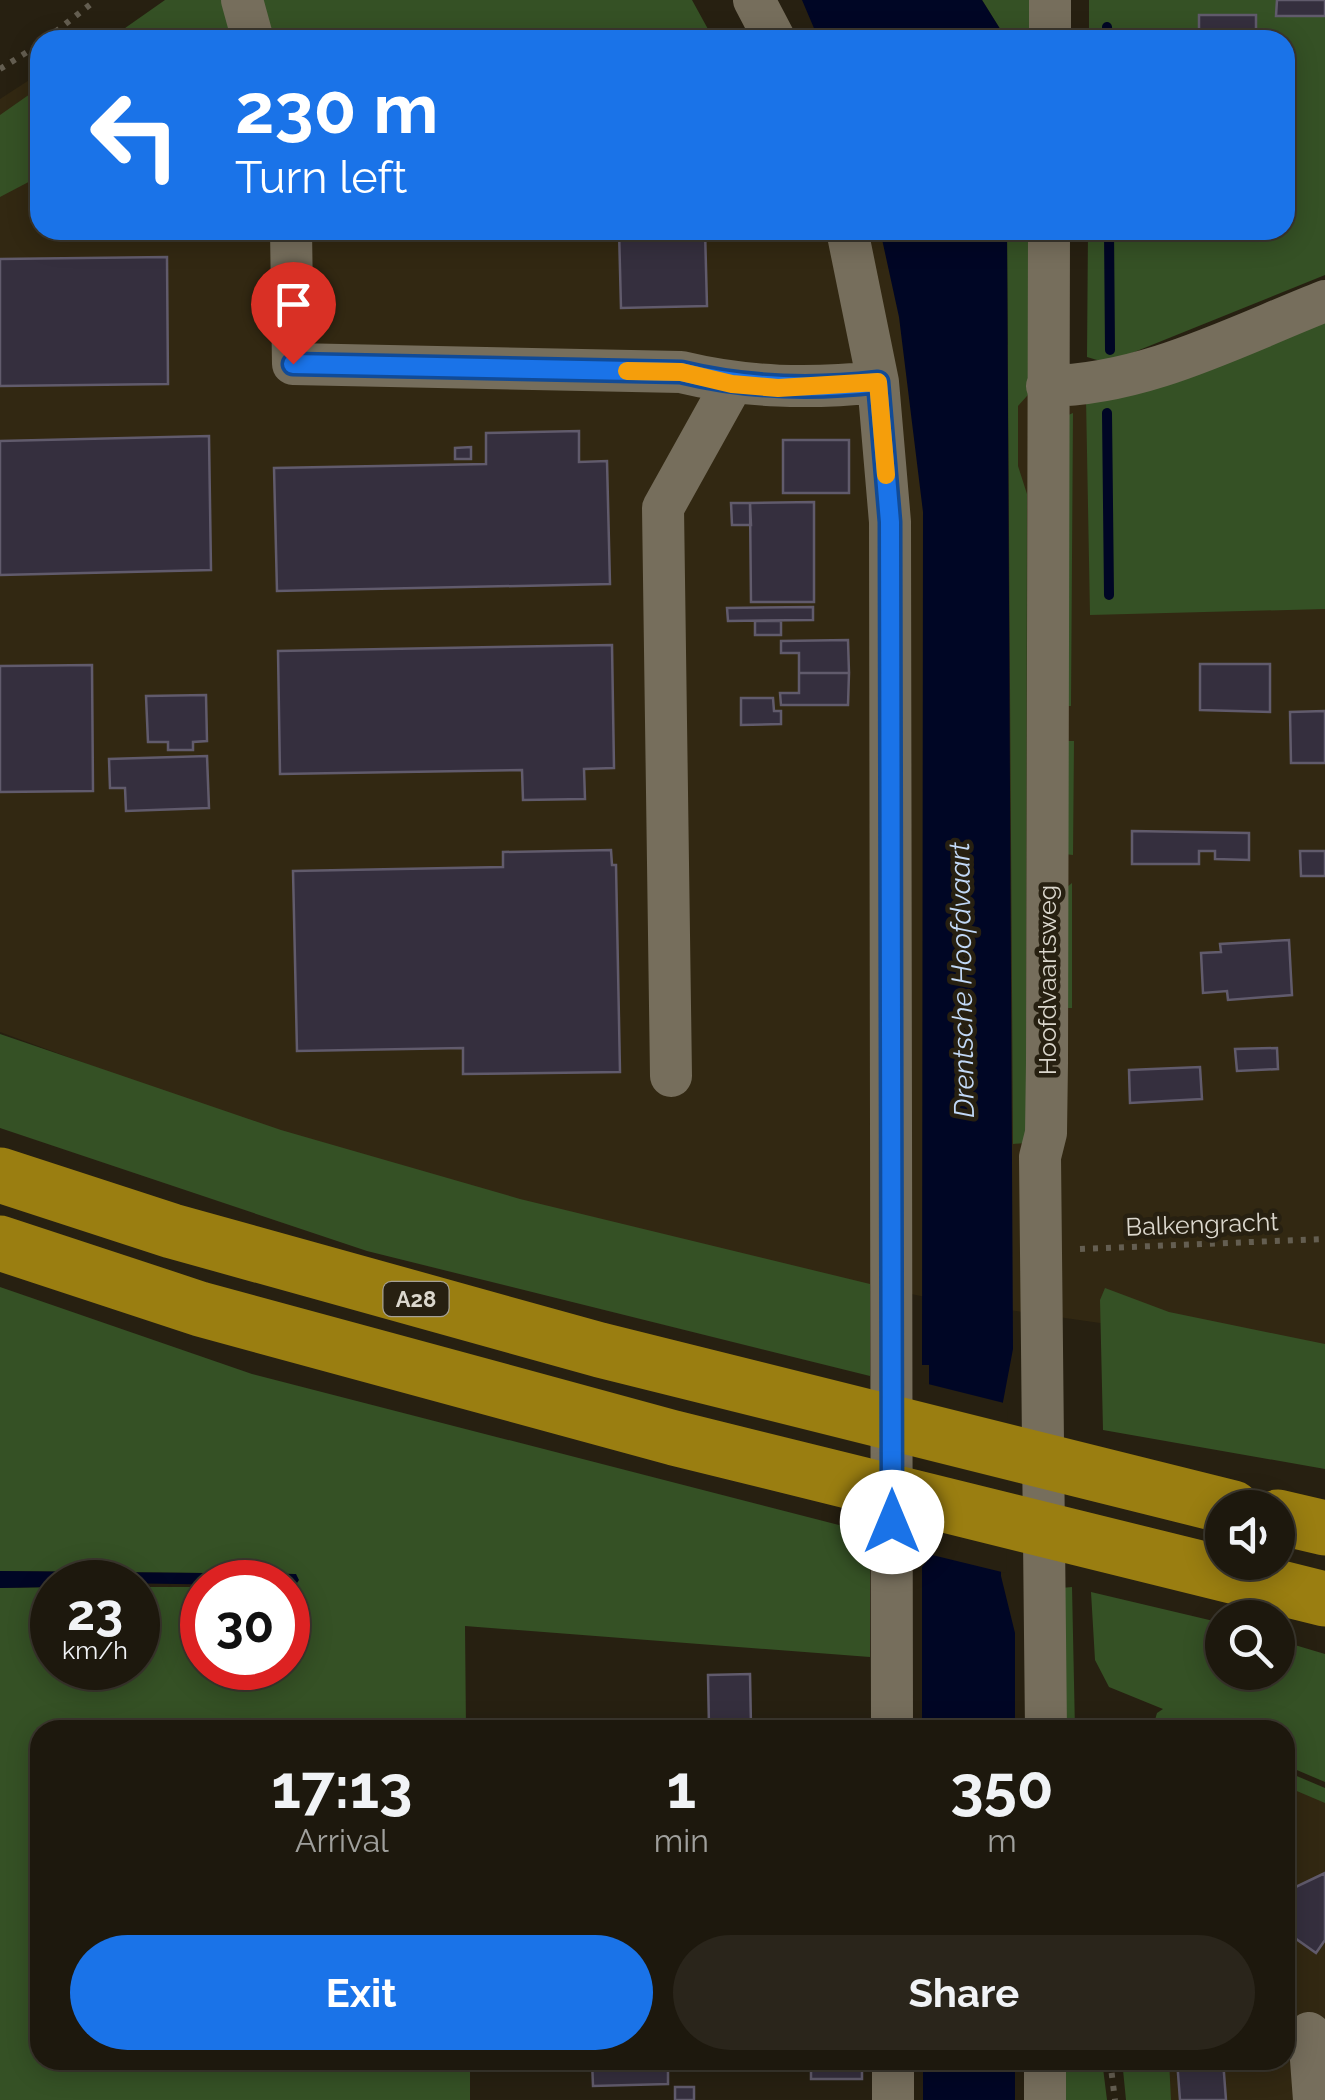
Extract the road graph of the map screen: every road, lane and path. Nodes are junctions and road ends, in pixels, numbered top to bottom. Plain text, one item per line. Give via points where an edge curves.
1 (96, 0) edge
2 (242, 0) edge
3 (754, 0) edge
4 (1050, 0) edge
5 (57, 30) edge
6 (250, 30) edge
7 (770, 30) edge
8 (1050, 30) edge
9 (30, 50) edge
10 (0, 69) edge
11 (291, 240) edge
12 (849, 240) edge
13 (1048, 240) edge
14 (1325, 300) edge
15 (878, 382) junction
16 (732, 384) junction
17 (1047, 386) junction
18 (671, 1076) dead end
19 (0, 1174) edge
20 (1325, 1238) edge
21 (0, 1243) edge
22 (1080, 1249) dead end
23 (1205, 1499) edge
24 (1251, 1582) junction
25 (1325, 1599) edge
26 (1325, 1620) edge
27 (892, 1720) edge
28 (1046, 1720) edge
29 (1325, 2046) edge
30 (892, 2070) edge
31 (1046, 2070) edge
32 (1111, 2070) edge
33 (892, 2100) edge
34 (1045, 2100) edge
35 (1115, 2100) edge
36 (1314, 2100) edge

1 - 5 path
2 - 6 street
3 - 7 street
4 - 8 street
9 - 10 path
11 - 16 street via 293,364 681,372
12 - 15 street
13 - 17 street, Hoofdvaartsweg
14 - 17 street via 1136,375
15 - 16 street
15 - 27 street via 890,542
16 - 18 street via 663,508
17 - 28 street, Hoofdvaartsweg via 1048,1063 1040,1156
19 - 23 highway, A28 via 172,1231 836,1410
20 - 22 path, Balkengracht
21 - 24 highway via 200,1309
24 - 25 highway
24 - 26 highway
29 - 36 street via 1309,2033
30 - 33 street
31 - 34 street
32 - 35 path

